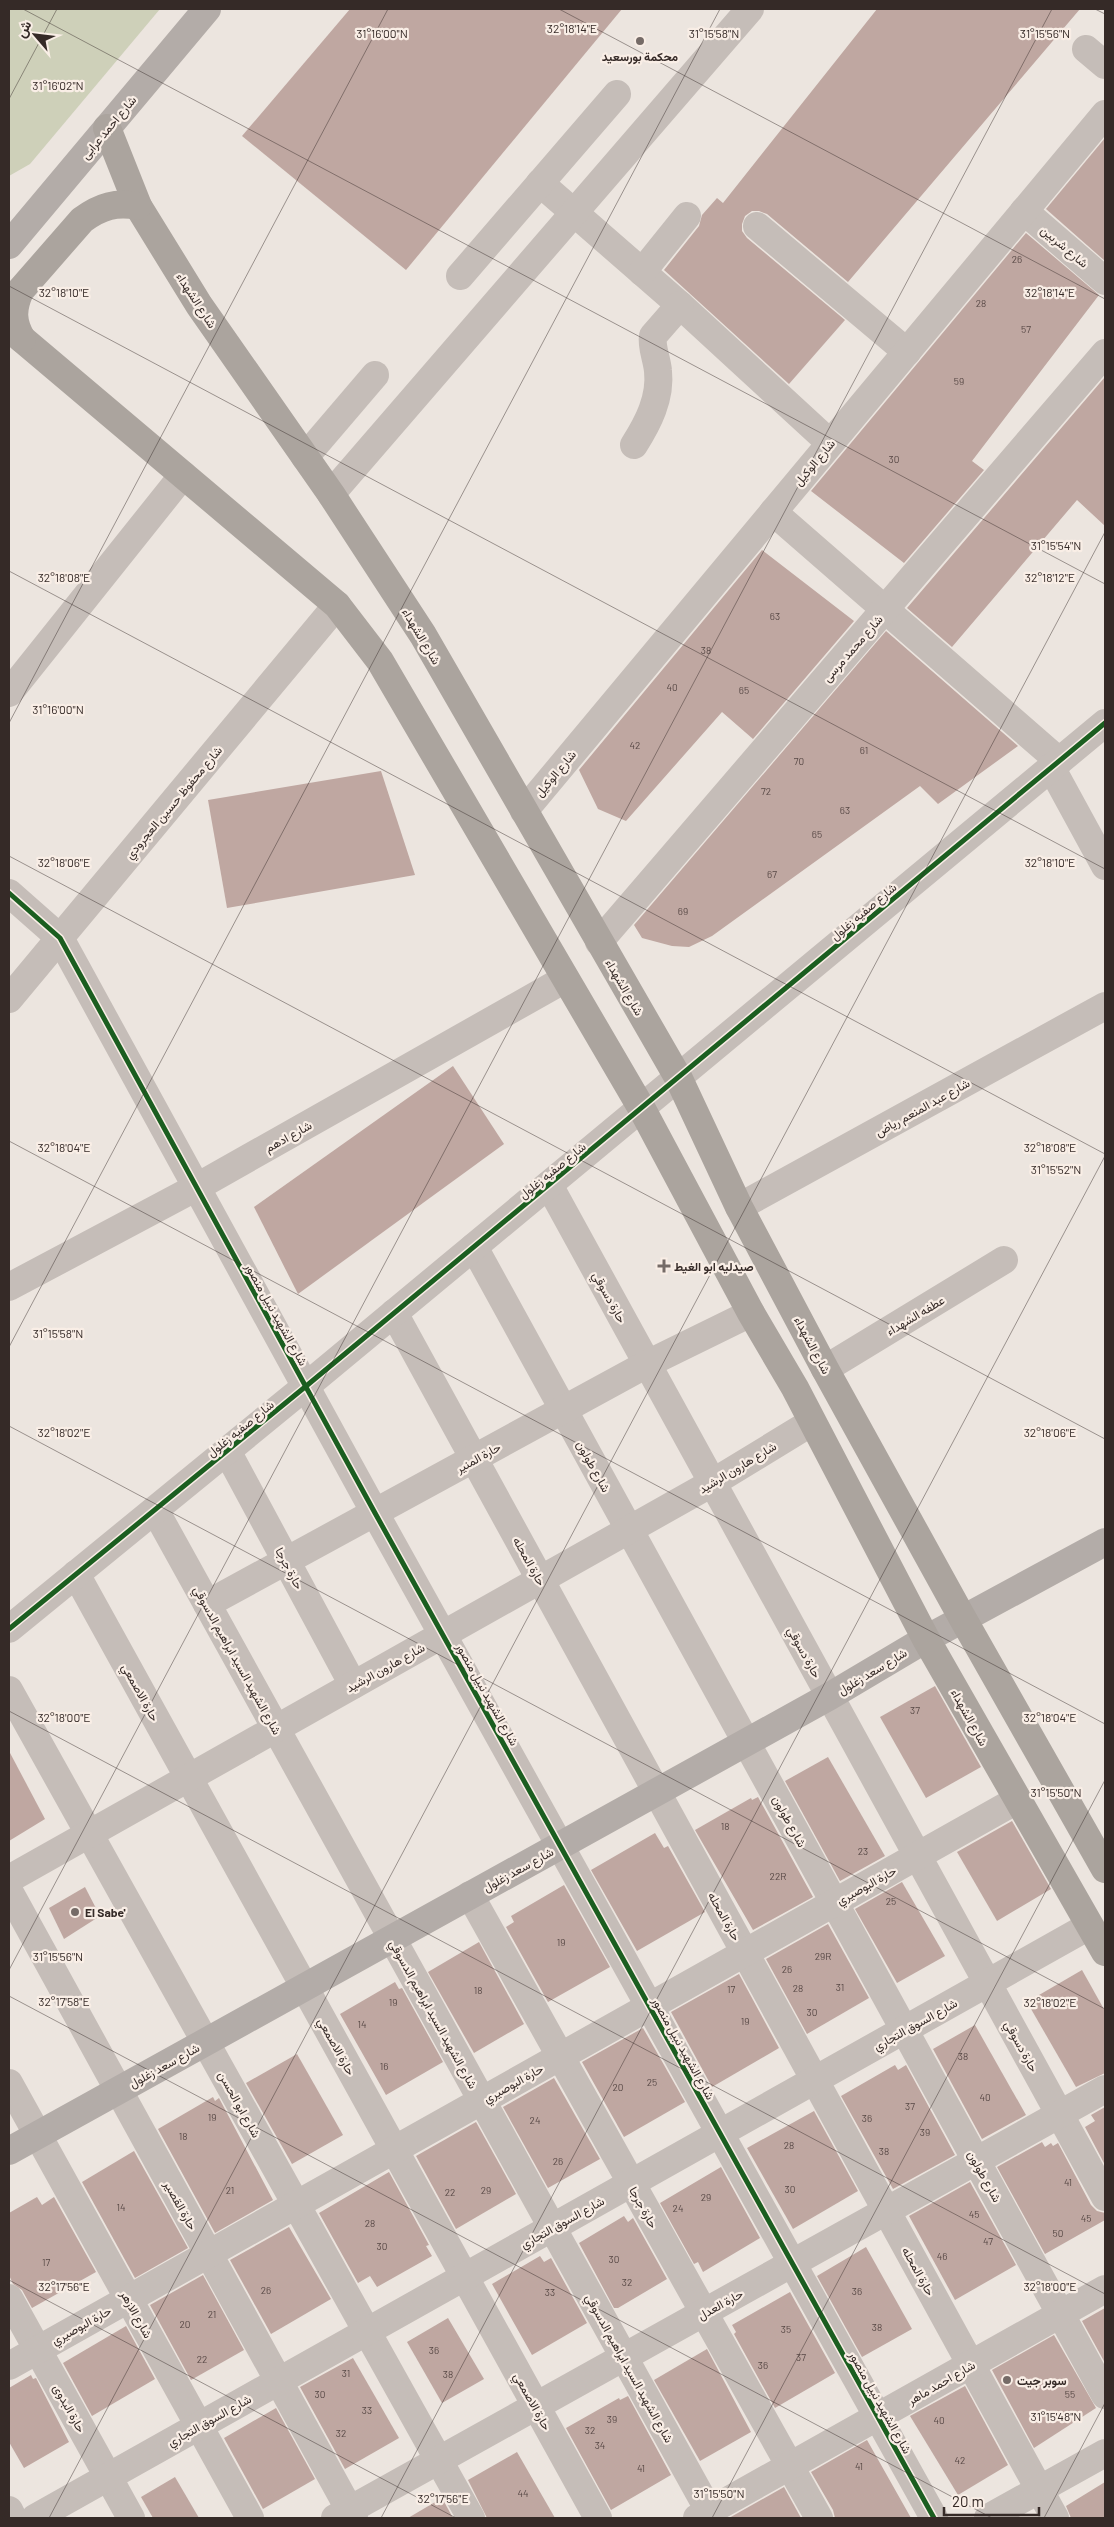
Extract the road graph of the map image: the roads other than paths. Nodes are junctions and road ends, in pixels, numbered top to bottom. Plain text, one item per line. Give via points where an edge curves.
1 (207, 9) edge
2 (750, 9) edge
3 (617, 94) dead end
4 (1105, 114) edge
5 (107, 128) junction
6 (540, 183) junction
7 (138, 206) junction
8 (1024, 211) junction
9 (573, 213) junction
10 (687, 216) dead end
11 (757, 226) dead end
12 (9, 245) edge
13 (642, 272) junction
14 (460, 276) dead end
15 (1105, 280) edge
16 (680, 306) junction
17 (15, 333) edge
18 (907, 352) junction
19 (1105, 353) edge
20 (375, 375) dead end
21 (830, 443) junction
22 (634, 445) dead end
23 (305, 456) junction
24 (183, 475) junction
25 (331, 494) junction
26 (773, 512) junction
27 (337, 605) junction
28 (885, 609) junction
29 (9, 693) edge
30 (1105, 723) edge
31 (1055, 764) junction
32 (524, 810) junction
33 (1105, 866) edge
34 (9, 893) edge
35 (60, 938) junction
36 (599, 942) junction
37 (565, 979) junction
38 (9, 1000) edge
39 (1105, 1006) edge
40 (679, 1079) junction
41 (642, 1109) junction
42 (549, 1186) junction
43 (197, 1188) junction
44 (739, 1207) junction
45 (474, 1247) junction
46 (1004, 1260) dead end
47 (9, 1287) edge
48 (394, 1313) junction
49 (751, 1313) junction
50 (647, 1364) junction
51 (825, 1369) junction
52 (305, 1387) junction
53 (563, 1410) junction
54 (812, 1422) junction
55 (227, 1451) junction
56 (474, 1459) junction
57 (712, 1482) junction
58 (155, 1510) junction
59 (374, 1513) junction
60 (629, 1529) junction
61 (1105, 1542) edge
62 (286, 1562) junction
63 (76, 1574) junction
64 (540, 1580) junction
65 (207, 1604) junction
66 (963, 1619) junction
67 (9, 1629) edge
68 (443, 1634) junction
69 (926, 1639) junction
70 (353, 1685) junction
71 (9, 1690) edge
72 (830, 1696) junction
73 (276, 1728) junction
74 (746, 1743) junction
75 (188, 1778) junction
76 (657, 1792) junction
77 (1017, 1800) junction
78 (89, 1834) junction
79 (560, 1845) junction
80 (918, 1856) junction
81 (1105, 1869) edge
82 (9, 1879) edge
83 (9, 1891) edge
84 (470, 1895) junction
85 (834, 1902) junction
86 (1089, 1926) junction
87 (392, 1938) junction
88 (745, 1952) junction
89 (1105, 1952) edge
90 (988, 1983) junction
91 (304, 1987) junction
92 (650, 2006) junction
93 (904, 2030) junction
94 (205, 2042) junction
95 (560, 2056) junction
96 (815, 2080) junction
97 (9, 2083) edge
98 (1105, 2089) edge
99 (118, 2090) junction
100 (482, 2100) junction
101 (1060, 2115) junction
102 (720, 2134) junction
103 (38, 2135) junction
104 (394, 2150) junction
105 (9, 2151) edge
106 (977, 2161) junction
107 (631, 2184) junction
108 (1105, 2197) edge
109 (296, 2204) junction
110 (887, 2211) junction
111 (552, 2228) junction
112 (208, 2254) junction
113 (793, 2264) junction
114 (464, 2277) junction
115 (1105, 2289) edge
116 (9, 2298) edge
117 (128, 2299) junction
118 (704, 2313) junction
119 (1061, 2314) junction
120 (367, 2332) junction
121 (38, 2350) junction
122 (624, 2358) junction
123 (971, 2365) junction
124 (9, 2366) edge
125 (279, 2382) junction
126 (1105, 2395) edge
127 (536, 2406) junction
128 (879, 2418) junction
129 (199, 2426) junction
130 (1105, 2452) edge
131 (439, 2460) junction
132 (790, 2468) junction
133 (108, 2477) junction
134 (1039, 2489) junction
135 (9, 2510) edge
136 (346, 2516) edge
137 (706, 2516) edge
138 (13, 2518) edge
139 (35, 2518) edge
140 (131, 2518) edge
141 (250, 2518) edge
142 (471, 2518) edge
143 (598, 2518) edge
144 (819, 2518) edge
145 (934, 2518) edge
146 (988, 2518) edge
147 (1055, 2518) edge

1 - 5 main road, شارع احمد عرابى
2 - 9 street
3 - 6 street
4 - 8 street, شارع الوكيل
5 - 7 highway, شارع الشهداء
5 - 12 main road, شارع احمد عرابى
6 - 9 street
6 - 14 street
7 - 17 highway via 124,203 108,205 82,220 26,284 15,302
7 - 23 highway, شارع الشهداء via 200,305
8 - 15 street, شارع شربين
8 - 18 street, شارع الوكيل
9 - 13 street
9 - 25 street
10 - 13 street
11 - 18 street
13 - 16 street
16 - 21 street
16 - 22 street via 653,336 658,372 656,397 648,423
17 - 24 highway, شارع الشهداء
18 - 21 street, شارع الوكيل
19 - 28 street, شارع محمد مرسى
20 - 23 street
21 - 26 street, شارع الوكيل
23 - 25 highway, شارع الشهداء
24 - 27 highway, شارع الشهداء
24 - 29 street
25 - 32 highway, شارع الشهداء via 423,635
26 - 28 street
26 - 32 street, شارع الوكيل
27 - 35 street, شارع محفوظ حسين العجرودي
27 - 37 highway, شارع الشهداء via 380,662
28 - 31 street
28 - 36 street, شارع محمد مرسى
30 - 31 street, شارع صفيه زغلول
31 - 33 street
31 - 40 street, شارع صفيه زغلول
32 - 36 highway, شارع الشهداء
34 - 35 street, شارع الشهيد نبيل منصور
35 - 38 street, شارع محفوظ حسين العجرودي
35 - 43 street, شارع الشهيد نبيل منصور
36 - 40 highway, شارع الشهداء
37 - 41 highway, شارع الشهداء
37 - 43 street, شارع ادهم
39 - 44 street, شارع عبد المنعم رياض
40 - 41 street, شارع صفيه زغلول
40 - 44 highway, شارع الشهداء
41 - 42 street, شارع صفيه زغلول
41 - 49 highway, شارع الشهداء
42 - 45 street, شارع صفيه زغلول
42 - 50 street, حارة دسوقي
43 - 47 street, شارع ادهم
43 - 52 street, شارع الشهيد نبيل منصور
44 - 51 highway, شارع الشهداء
45 - 48 street, شارع صفيه زغلول
45 - 53 street, شارع طولون
46 - 51 street, عطفه الشهداء
48 - 52 street, شارع صفيه زغلول
48 - 56 street, حارة المحله
49 - 50 street, حارة المنير
49 - 54 highway, شارع الشهداء
50 - 53 street, حارة المنير
50 - 57 street, حارة دسوقي
51 - 66 highway, شارع الشهداء
52 - 55 street, شارع صفيه زغلول
52 - 59 street, شارع الشهيد نبيل منصور
53 - 56 street, حارة المنير
53 - 60 street, شارع طولون
54 - 57 street, شارع هارون الرشيد
54 - 69 highway, شارع الشهداء
55 - 58 street, شارع صفيه زغلول
55 - 62 street, حارة جرجا
56 - 59 street, حارة المنير
56 - 64 street, حارة المحله
57 - 60 street, شارع هارون الرشيد
57 - 72 street, حارة دسوقي
58 - 63 street, شارع صفيه زغلول
58 - 65 street, شارع الشهيد السيد ابراهيم الدسوقي
59 - 62 street, حارة المنير
59 - 68 street, شارع الشهيد نبيل منصور
60 - 64 street, شارع هارون الرشيد
60 - 74 street, شارع طولون
61 - 66 main road, شارع سعد زغلول
62 - 65 street, حارة المنير
62 - 70 street, حارة جرجا
63 - 67 street, شارع صفيه زغلول
63 - 75 street, حارة الاصمعي
64 - 68 street, شارع هارون الرشيد
64 - 76 street, حارة المحله
65 - 73 street, شارع الشهيد السيد ابراهيم الدسوقي
66 - 69 main road, شارع سعد زغلول
66 - 81 highway, شارع الشهداء
68 - 70 street, شارع هارون الرشيد
68 - 79 street, شارع الشهيد نبيل منصور
69 - 72 main road, شارع سعد زغلول
69 - 77 highway, شارع الشهداء
70 - 73 street, شارع هارون الرشيد
71 - 78 street, شارع ابو الحسن
72 - 74 main road, شارع سعد زغلول
72 - 80 street, حارة دسوقي
73 - 75 street, شارع هارون الرشيد
73 - 87 street, شارع الشهيد السيد ابراهيم الدسوقي
74 - 76 main road, شارع سعد زغلول
74 - 85 street, شارع طولون
75 - 78 street, شارع هارون الرشيد
75 - 91 street, حارة الاصمعي
76 - 79 main road, شارع سعد زغلول
76 - 88 street, حارة المحله
77 - 80 street, حارة البوصيري
77 - 86 highway, شارع الشهداء
78 - 82 street, شارع هارون الرشيد
78 - 94 street, شارع ابو الحسن
79 - 84 main road, شارع سعد زغلول
79 - 92 street, شارع الشهيد نبيل منصور
80 - 85 street, حارة البوصيري
80 - 90 street, حارة دسوقي
83 - 99 street, حارة القصير
84 - 87 main road, شارع سعد زغلول
84 - 95 street, حارة جرجا
85 - 88 street, حارة البوصيري
85 - 93 street, شارع طولون
86 - 89 highway, شارع الشهداء
86 - 90 street, شارع السوق التجاري
87 - 91 main road, شارع سعد زغلول
87 - 100 street, شارع الشهيد السيد ابراهيم الدسوقي
88 - 92 street, حارة البوصيري
88 - 96 street, حارة المحله
90 - 93 street, شارع السوق التجاري
90 - 101 street, حارة دسوقي
91 - 94 main road, شارع سعد زغلول
91 - 104 street, حارة الاصمعي
92 - 95 street, حارة البوصيري
92 - 102 street, شارع الشهيد نبيل منصور
93 - 96 street, شارع السوق التجاري
93 - 106 street, شارع طولون
94 - 99 main road, شارع سعد زغلول
94 - 109 street, شارع ابو الحسن
95 - 100 street, حارة البوصيري
95 - 107 street, حارة جرجا
96 - 102 street, شارع السوق التجاري
96 - 110 street, حارة المحله
97 - 103 street, شارع الازهر
98 - 101 street, حارة العدل
99 - 103 main road, شارع سعد زغلول
99 - 112 street, حارة القصير
100 - 104 street, حارة البوصيري
100 - 111 street, شارع الشهيد السيد ابراهيم الدسوقي
101 - 106 street, حارة العدل
101 - 108 street, حارة دسوقي
102 - 107 street, شارع السوق التجاري
102 - 113 street, شارع الشهيد نبيل منصور
103 - 105 main road, شارع سعد زغلول
103 - 117 street, شارع الازهر
104 - 109 street, حارة البوصيري
104 - 114 street, حارة الاصمعي
106 - 110 street, حارة العدل
106 - 119 street, شارع طولون
107 - 111 street, شارع السوق التجاري
107 - 118 street, حارة جرجا
109 - 112 street, حارة البوصيري
109 - 120 street, شارع ابو الحسن
110 - 113 street, حارة العدل
110 - 123 street, حارة المحله
111 - 114 street, شارع السوق التجاري
111 - 122 street, شارع الشهيد السيد ابراهيم الدسوقي
112 - 117 street, حارة البوصيري
112 - 125 street, حارة القصير
113 - 118 street, حارة العدل
113 - 128 street, شارع الشهيد نبيل منصور
114 - 120 street, شارع السوق التجاري
114 - 127 street, حارة الاصمعي
115 - 119 street, شارع احمد ماهر
116 - 121 street, حارة البدوى
117 - 121 street, حارة البوصيري
117 - 129 street, شارع الازهر
118 - 122 street, حارة العدل
118 - 132 street, حارة جرجا
119 - 123 street, شارع احمد ماهر
119 - 126 street, شارع طولون
120 - 125 street, شارع السوق التجاري
120 - 131 street, شارع ابو الحسن
121 - 124 street, حارة البوصيري
121 - 133 street, حارة البدوى
122 - 127 street, حارة العدل
122 - 137 street, شارع الشهيد السيد ابراهيم الدسوقي
123 - 128 street, شارع احمد ماهر
123 - 134 street, حارة المحله
125 - 129 street, شارع السوق التجاري
125 - 136 street, حارة القصير
127 - 131 street, حارة العدل
127 - 143 street, حارة الاصمعي
128 - 132 street, شارع احمد ماهر
128 - 145 street, شارع الشهيد نبيل منصور
129 - 133 street, شارع السوق التجاري
129 - 141 street, شارع الازهر
130 - 134 street
131 - 136 street, حارة العدل
131 - 142 street, شارع ابو الحسن
132 - 137 street, شارع احمد ماهر
132 - 144 street, حارة جرجا
133 - 139 street, شارع السوق التجاري
133 - 140 street, حارة البدوى
134 - 146 street
134 - 147 street, حارة المحله
135 - 138 street

